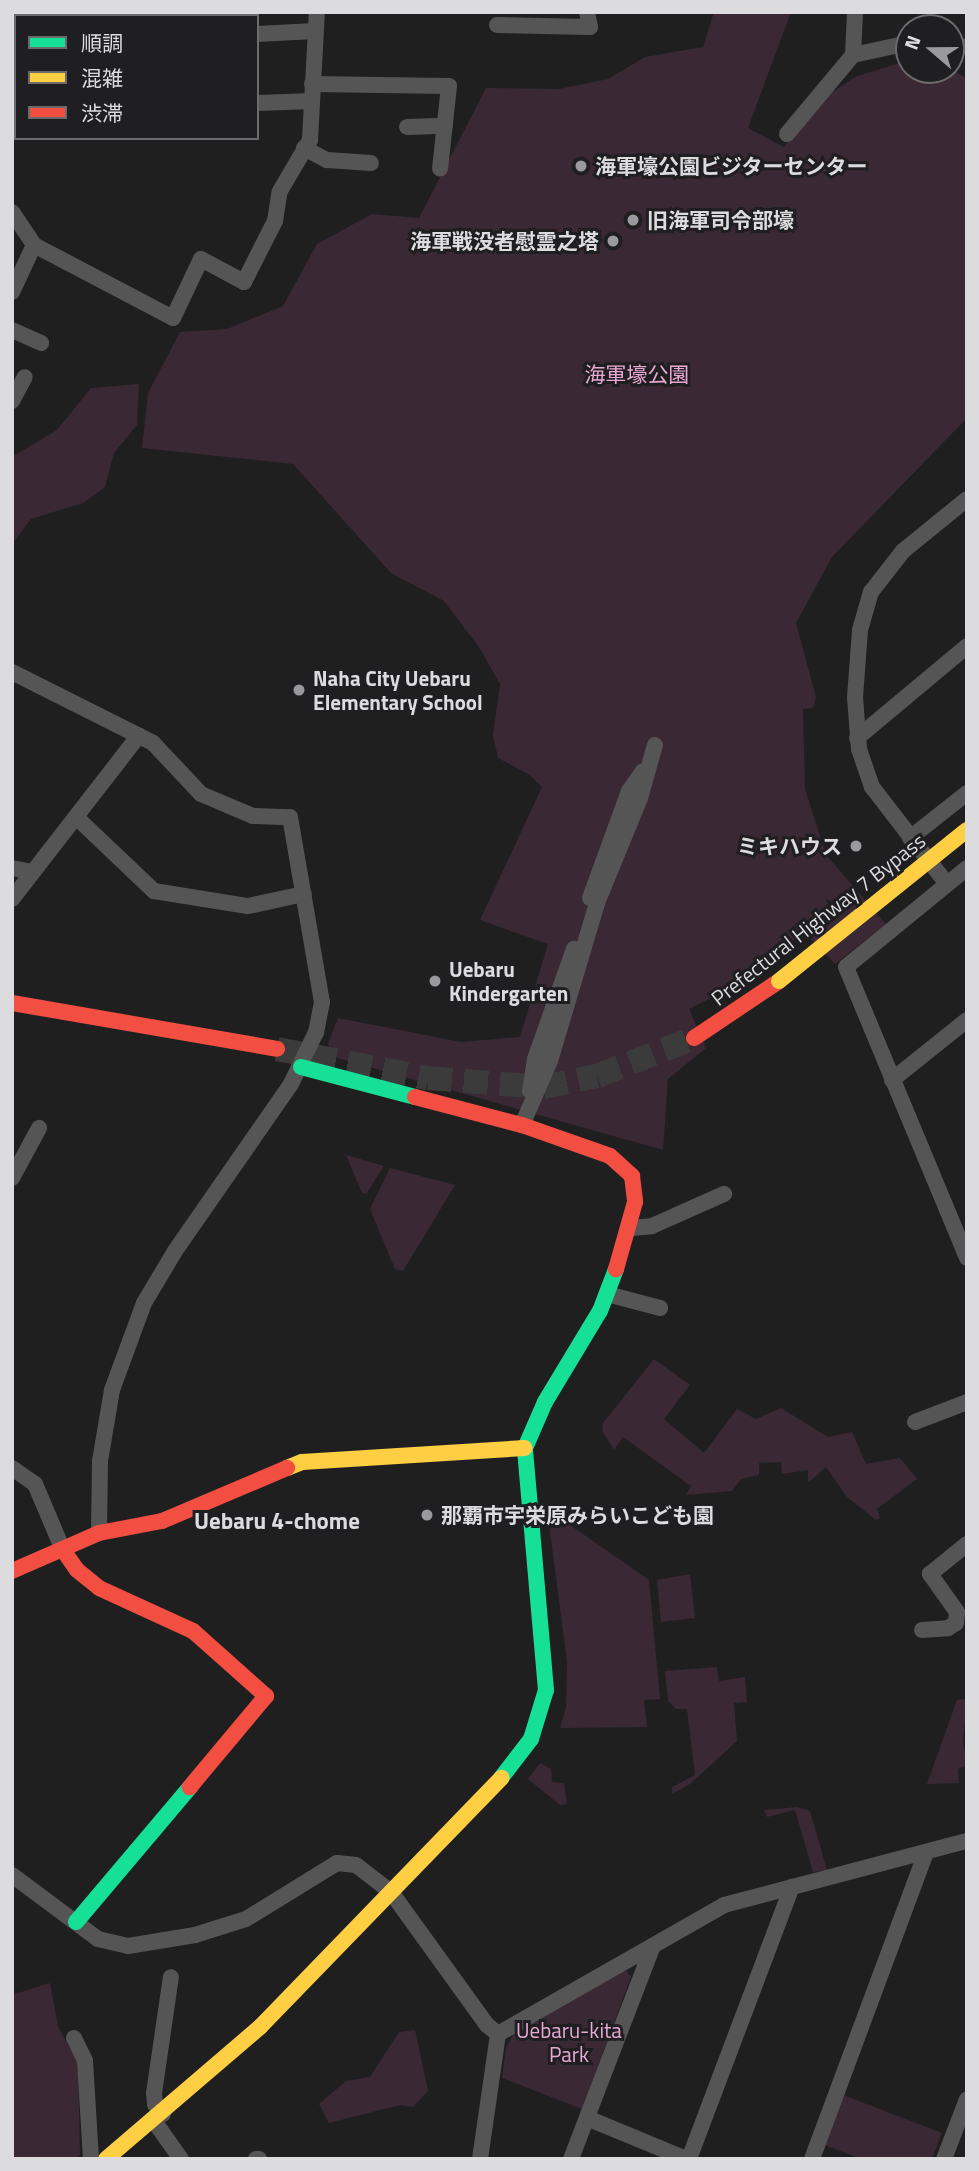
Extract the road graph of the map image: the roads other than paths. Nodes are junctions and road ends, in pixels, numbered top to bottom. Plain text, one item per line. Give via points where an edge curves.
1 (317, 12) edge
2 (587, 12) edge
3 (855, 12) edge
4 (497, 25) dead end
5 (314, 31) junction
6 (259, 34) edge
7 (895, 46) edge
8 (853, 55) junction
9 (312, 93) junction
10 (259, 103) edge
11 (445, 126) junction
12 (407, 127) dead end
13 (786, 134) dead end
14 (304, 148) junction
15 (371, 163) dead end
16 (440, 169) dead end
17 (12, 212) edge
18 (34, 246) junction
19 (12, 292) edge
20 (12, 330) edge
21 (41, 343) dead end
22 (25, 377) dead end
23 (12, 401) edge
24 (967, 499) edge
25 (967, 646) edge
26 (13, 673) edge
27 (139, 734) junction
28 (857, 738) junction
29 (654, 745) dead end
30 (967, 793) edge
31 (76, 817) junction
32 (967, 830) edge
33 (910, 838) junction
34 (12, 868) edge
35 (967, 868) edge
36 (33, 872) junction
37 (947, 884) junction
38 (304, 894) junction
39 (12, 899) edge
40 (12, 1003) edge
41 (967, 1020) edge
42 (694, 1038) tunnel mouth
43 (277, 1049) tunnel mouth
44 (301, 1067) junction
45 (892, 1080) junction
46 (522, 1125) junction
47 (39, 1128) dead end
48 (12, 1178) edge
49 (724, 1194) dead end
50 (631, 1228) junction
51 (967, 1258) edge
52 (607, 1294) junction
53 (660, 1308) dead end
54 (967, 1402) edge
55 (915, 1422) dead end
56 (525, 1448) junction
57 (12, 1468) edge
58 (99, 1533) junction
59 (967, 1544) edge
60 (63, 1550) junction
61 (12, 1571) edge
62 (922, 1630) dead end
63 (967, 1841) edge
64 (926, 1853) junction
65 (12, 1875) edge
66 (792, 1887) junction
67 (391, 1892) junction
68 (76, 1922) junction
69 (652, 1948) junction
70 (171, 1977) dead end
71 (498, 2034) junction
72 (74, 2038) dead end
73 (967, 2099) edge
74 (159, 2118) junction
75 (587, 2118) junction
76 (91, 2159) edge
77 (106, 2159) edge
78 (181, 2159) edge
79 (480, 2159) edge
80 (572, 2159) edge
81 (688, 2159) edge
82 (811, 2159) edge
83 (944, 2159) edge

1 - 5 street
2 - 4 street via 590,27
3 - 8 street
5 - 6 street
5 - 9 street
7 - 8 street
8 - 13 street
9 - 10 street
9 - 11 street via 449,86
9 - 14 street via 310,140
11 - 12 street
11 - 16 street
14 - 15 street via 327,160
14 - 18 street via 279,191 275,220 244,282 201,259 173,318
17 - 18 street
18 - 19 street
20 - 21 street
22 - 23 street
24 - 28 street via 904,551 871,592 860,630
25 - 28 street
26 - 27 street
27 - 31 street
27 - 38 street via 201,794 253,816 290,817
28 - 33 street via 872,787
29 - 46 street via 629,791 603,857 534,1059
30 - 33 street
31 - 36 street
31 - 38 street via 154,891 248,906
32 - 42 street, Prefectural Highway 7 Bypass, bridge via 779,981
33 - 37 street
34 - 36 street
35 - 37 street
36 - 39 street
37 - 45 street via 846,967
38 - 44 street via 322,1002 316,1032
40 - 43 street
41 - 45 street
44 - 46 street
44 - 58 street via 144,1303 112,1390 100,1461
45 - 51 street
46 - 50 street via 610,1156 626,1167 635,1188
47 - 48 street
49 - 50 street via 652,1226
50 - 52 street
52 - 53 street
52 - 56 street via 539,1412
54 - 55 street
56 - 58 street via 302,1462 162,1521
56 - 67 street via 546,1690 541,1718 509,1770
57 - 60 street via 35,1484
58 - 60 street
59 - 62 street via 930,1574 957,1612 956,1623 948,1629
60 - 61 street
60 - 68 street via 77,1570 99,1588 193,1632 266,1696
63 - 64 street
64 - 66 street
64 - 82 street
65 - 68 street
66 - 69 street via 724,1905
66 - 81 street
67 - 68 street via 356,1865 337,1863 246,1919 195,1935 143,1945 111,1945
67 - 71 street
67 - 74 street via 260,2027
69 - 71 street
69 - 75 street
70 - 74 street via 154,2093
71 - 79 street
72 - 76 street via 85,2061
73 - 83 street
74 - 77 street
74 - 78 street
75 - 80 street
75 - 81 street

